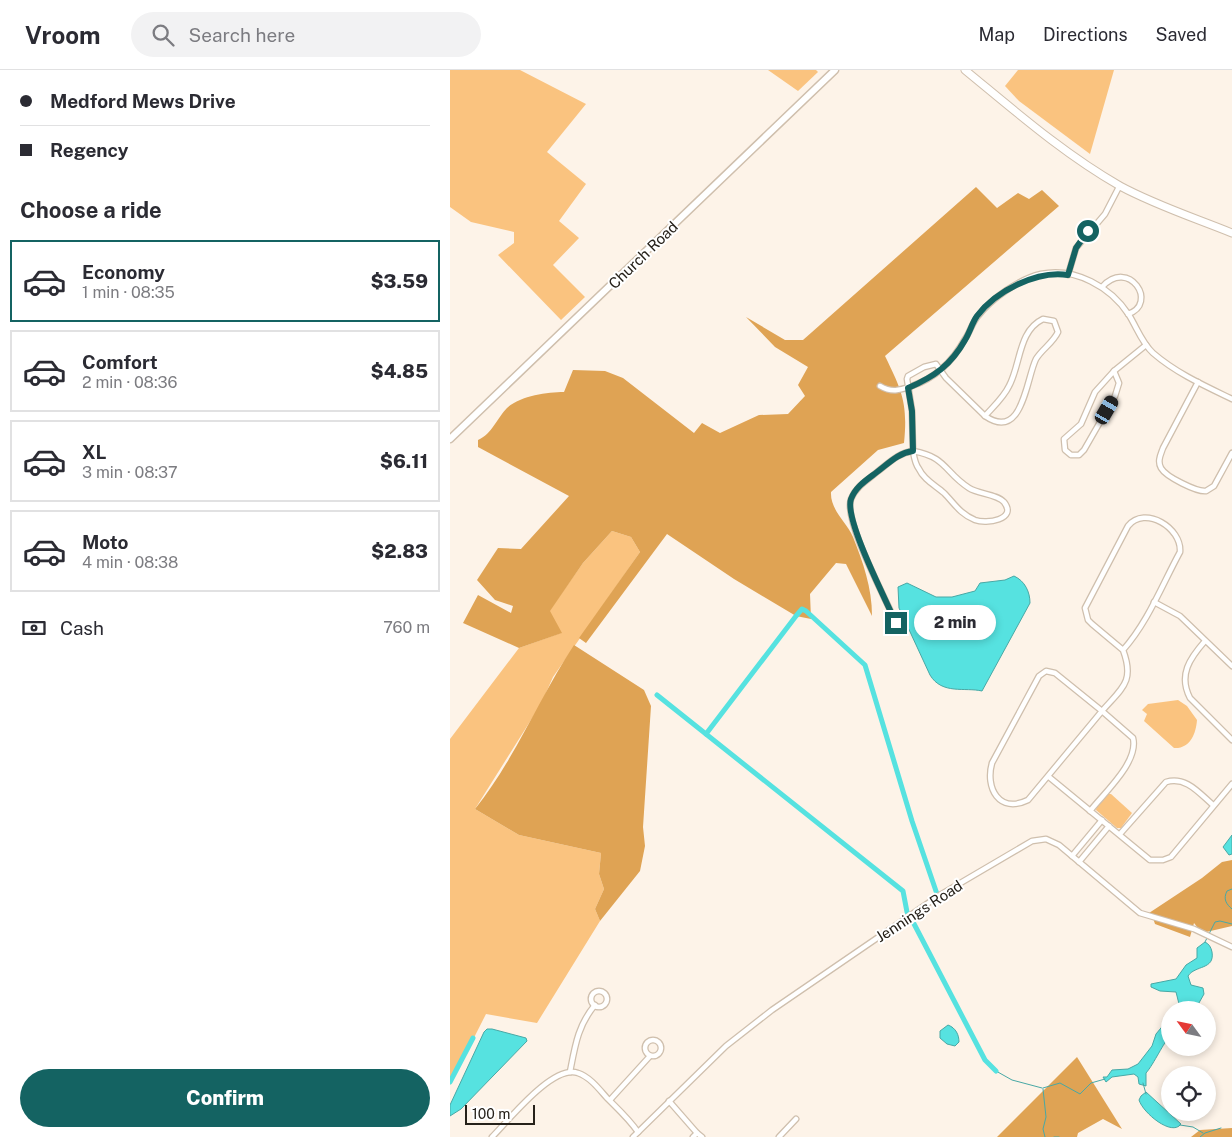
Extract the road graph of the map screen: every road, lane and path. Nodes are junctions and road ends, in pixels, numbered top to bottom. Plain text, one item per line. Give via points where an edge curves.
1 (835, 70) edge
2 (965, 70) edge
3 (1120, 186) junction
4 (1232, 233) edge
5 (1068, 275) junction
6 (1102, 287) junction
7 (1128, 314) junction
8 (1146, 345) junction
9 (941, 370) junction
10 (1114, 372) junction
11 (1198, 382) junction
12 (880, 386) dead end
13 (908, 388) junction
14 (1232, 399) edge
15 (985, 416) junction
16 (450, 439) edge
17 (913, 451) junction
18 (1232, 453) edge
19 (1154, 602) junction
20 (896, 623) dead end
21 (1205, 641) junction
22 (1123, 650) junction
23 (1232, 666) edge
24 (1102, 711) junction
25 (1232, 740) edge
26 (1049, 777) junction
27 (1232, 784) edge
28 (1213, 805) junction
29 (1090, 810) junction
30 (1102, 820) junction
31 (1109, 826) junction
32 (1120, 834) junction
33 (1072, 856) junction
34 (1079, 862) junction
35 (1232, 947) edge
36 (595, 1005) dead end
37 (650, 1056) dead end
38 (570, 1072) junction
39 (610, 1100) junction
40 (669, 1101) junction
41 (796, 1120) dead end
42 (638, 1132) junction
43 (697, 1133) junction
44 (492, 1137) edge
45 (633, 1137) edge
46 (693, 1137) edge
47 (702, 1137) edge
48 (779, 1137) edge

1 - 16 main road, Church Road
2 - 3 main road via 1061,147
3 - 4 main road
3 - 5 street via 1105,214 1076,248
5 - 6 street
5 - 9 street via 1040,274 1003,294 978,314 961,346
6 - 7 street
6 - 7 street via 1120,277 1136,284 1141,302
7 - 8 street
8 - 10 street
8 - 11 street via 1166,363
9 - 13 street
9 - 13 street via 933,364 914,372 908,376
9 - 15 street
10 - 10 street via 1095,392 1081,424 1064,439 1068,453 1075,456 1082,453 1098,426 1120,383
11 - 14 street
11 - 18 street via 1163,448 1159,460 1161,467 1196,490 1206,491 1214,486
12 - 13 street via 894,391
13 - 17 street
15 - 15 street via 1001,422 1018,412 1036,360 1058,332 1054,321 1043,319 1030,329 1010,385
17 - 17 street via 933,456 966,486 1002,500 1006,513 991,523 966,515 922,474
17 - 20 street via 897,456 864,482 850,503 854,530
19 - 21 street via 1180,616
19 - 22 street via 1134,638
19 - 22 street via 1180,552 1180,546 1174,531 1154,520 1140,518 1128,526 1085,608 1088,620
21 - 23 street
21 - 25 street via 1192,656 1185,672 1186,690
22 - 24 street via 1129,665 1127,678
24 - 26 street
24 - 26 street via 1055,673 1046,671 1039,676 992,762 989,780 1001,800 1013,804 1028,800
24 - 29 street via 1133,738 1134,752 1130,762
26 - 29 street
27 - 28 street
28 - 32 street via 1188,784 1166,782
28 - 32 street via 1171,857 1162,860 1150,860
29 - 30 street
30 - 31 street
30 - 33 street
31 - 32 street
31 - 34 street
33 - 34 street, Jennings Road
33 - 40 street, Jennings Road via 1053,842 1032,840 940,894 765,1015 726,1046
34 - 35 street, Jennings Road via 1140,912 1194,929
36 - 38 street via 578,1033
37 - 39 street
38 - 39 street via 586,1077
38 - 44 street via 552,1077
39 - 42 street
40 - 42 street, Jennings Road
40 - 43 street
41 - 48 street
42 - 45 street, Jennings Road
43 - 46 street
43 - 47 street

